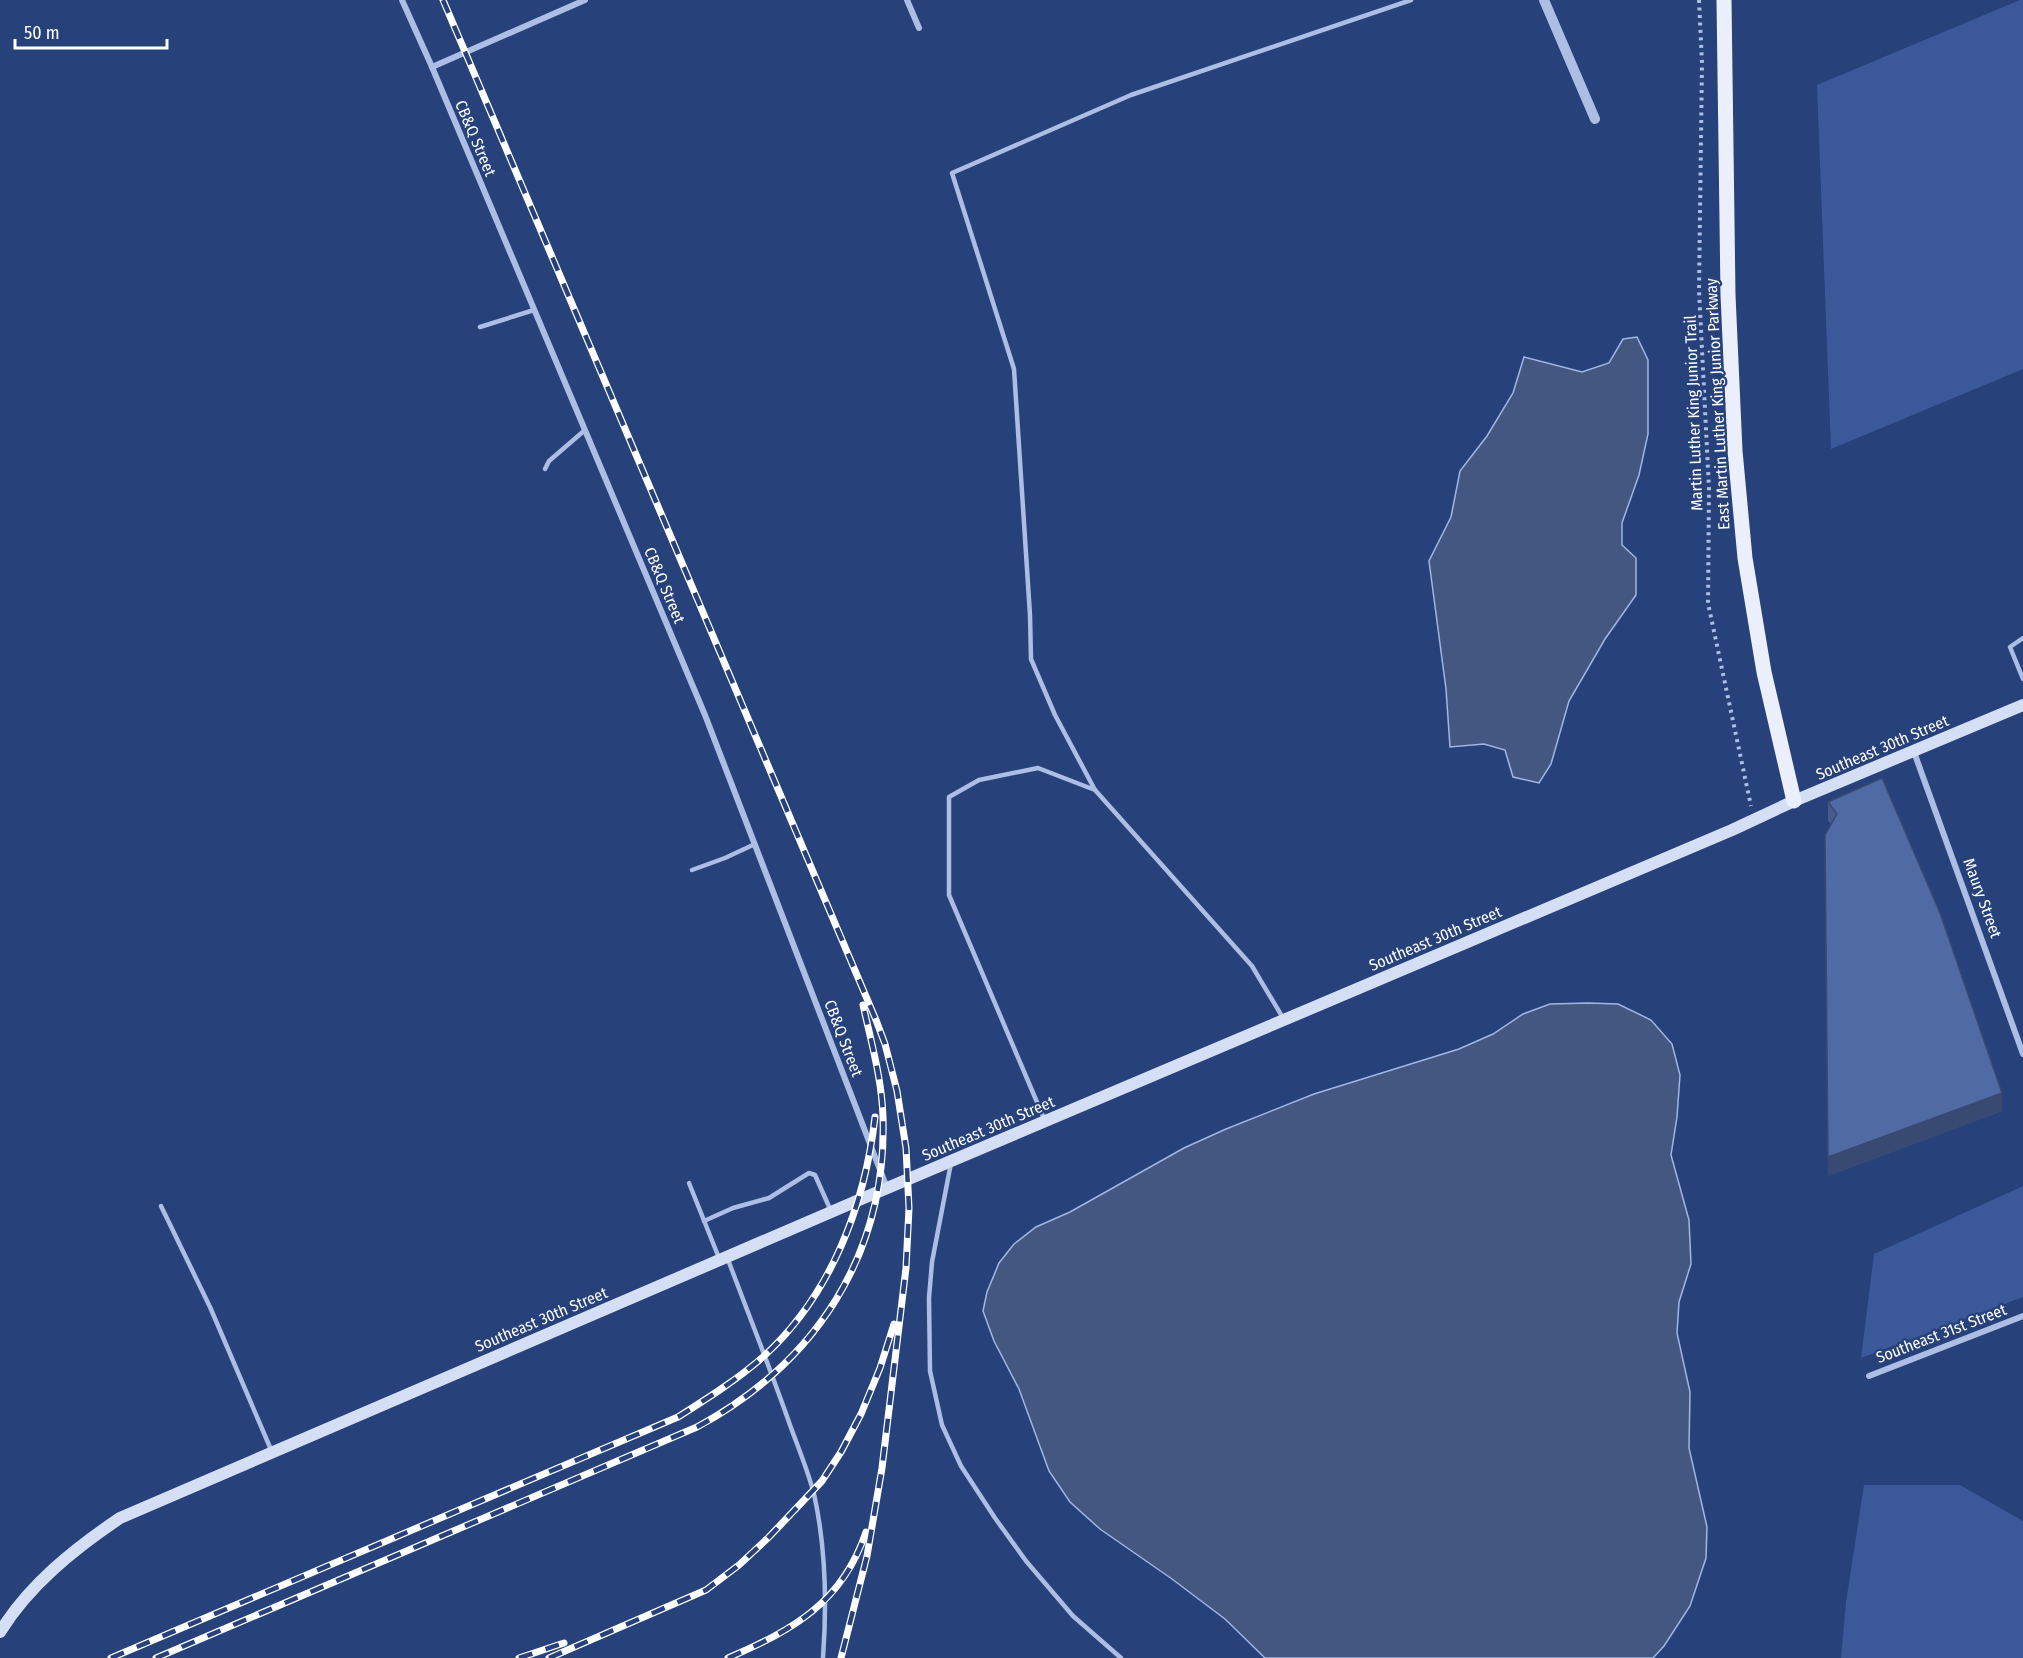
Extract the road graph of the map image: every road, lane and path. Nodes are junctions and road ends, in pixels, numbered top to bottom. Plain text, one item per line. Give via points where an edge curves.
1 (402, 0) edge
2 (585, 0) edge
3 (907, 0) edge
4 (1412, 0) edge
5 (1544, 0) edge
6 (1699, 0) edge
7 (1724, 0) edge
8 (919, 28) dead end
9 (432, 67) junction
10 (1594, 119) dead end
11 (534, 310) junction
12 (480, 327) dead end
13 (585, 430) junction
14 (545, 469) dead end
15 (2023, 638) edge
16 (2023, 679) edge
17 (2023, 705) edge
18 (1914, 752) junction
19 (1095, 790) junction
20 (1794, 801) junction
21 (1754, 821) junction
22 (755, 844) junction
23 (692, 870) dead end
24 (1285, 1020) junction
25 (2023, 1054) edge
26 (1045, 1121) junction
27 (952, 1161) junction
28 (689, 1183) dead end
29 (887, 1188) junction
30 (161, 1206) dead end
31 (832, 1212) junction
32 (704, 1221) junction
33 (723, 1259) junction
34 (2023, 1316) edge
35 (1869, 1376) dead end
36 (272, 1452) junction
37 (0, 1632) edge
38 (823, 1658) edge
39 (1121, 1658) edge

1 - 9 street, CB&Q Street
2 - 9 street
3 - 8 street
4 - 19 lane via 1131,95 952,173 1014,369 1031,659 1054,715
5 - 10 street
6 - 21 path, Martin Luther King Junior Trail via 1699,290 1709,489 1708,603
7 - 20 main road, East Martin Luther King Junior Parkway via 1728,295 1735,451 1746,569 1764,672
9 - 11 street, CB&Q Street
11 - 12 lane
11 - 13 street, CB&Q Street
13 - 14 lane
13 - 22 street, CB&Q Street
15 - 16 lane via 2010,646
17 - 18 main road, Southeast 30th Street
18 - 20 main road, Southeast 30th Street
18 - 25 street, Maury Street
19 - 24 lane via 1252,966
19 - 26 lane via 1038,768 979,780 949,797 949,895
20 - 21 main road, Southeast 30th Street
21 - 24 main road, Southeast 30th Street
22 - 23 lane
22 - 29 street, CB&Q Street
24 - 26 main road, Southeast 30th Street
26 - 27 main road, Southeast 30th Street
27 - 29 main road, Southeast 30th Street
27 - 39 lane via 932,1262 930,1298 930,1371 942,1425 961,1466 1026,1561 1073,1616
28 - 32 lane
29 - 31 main road, Southeast 30th Street
30 - 36 lane via 210,1307
31 - 32 lane via 815,1175 809,1173 770,1198
31 - 33 main road, Southeast 30th Street
32 - 33 lane
33 - 36 main road, Southeast 30th Street
33 - 38 lane via 773,1376 813,1491 825,1570
34 - 35 street, Southeast 31st Street
36 - 37 main road, Southeast 30th Street via 120,1518 95,1534 57,1565

